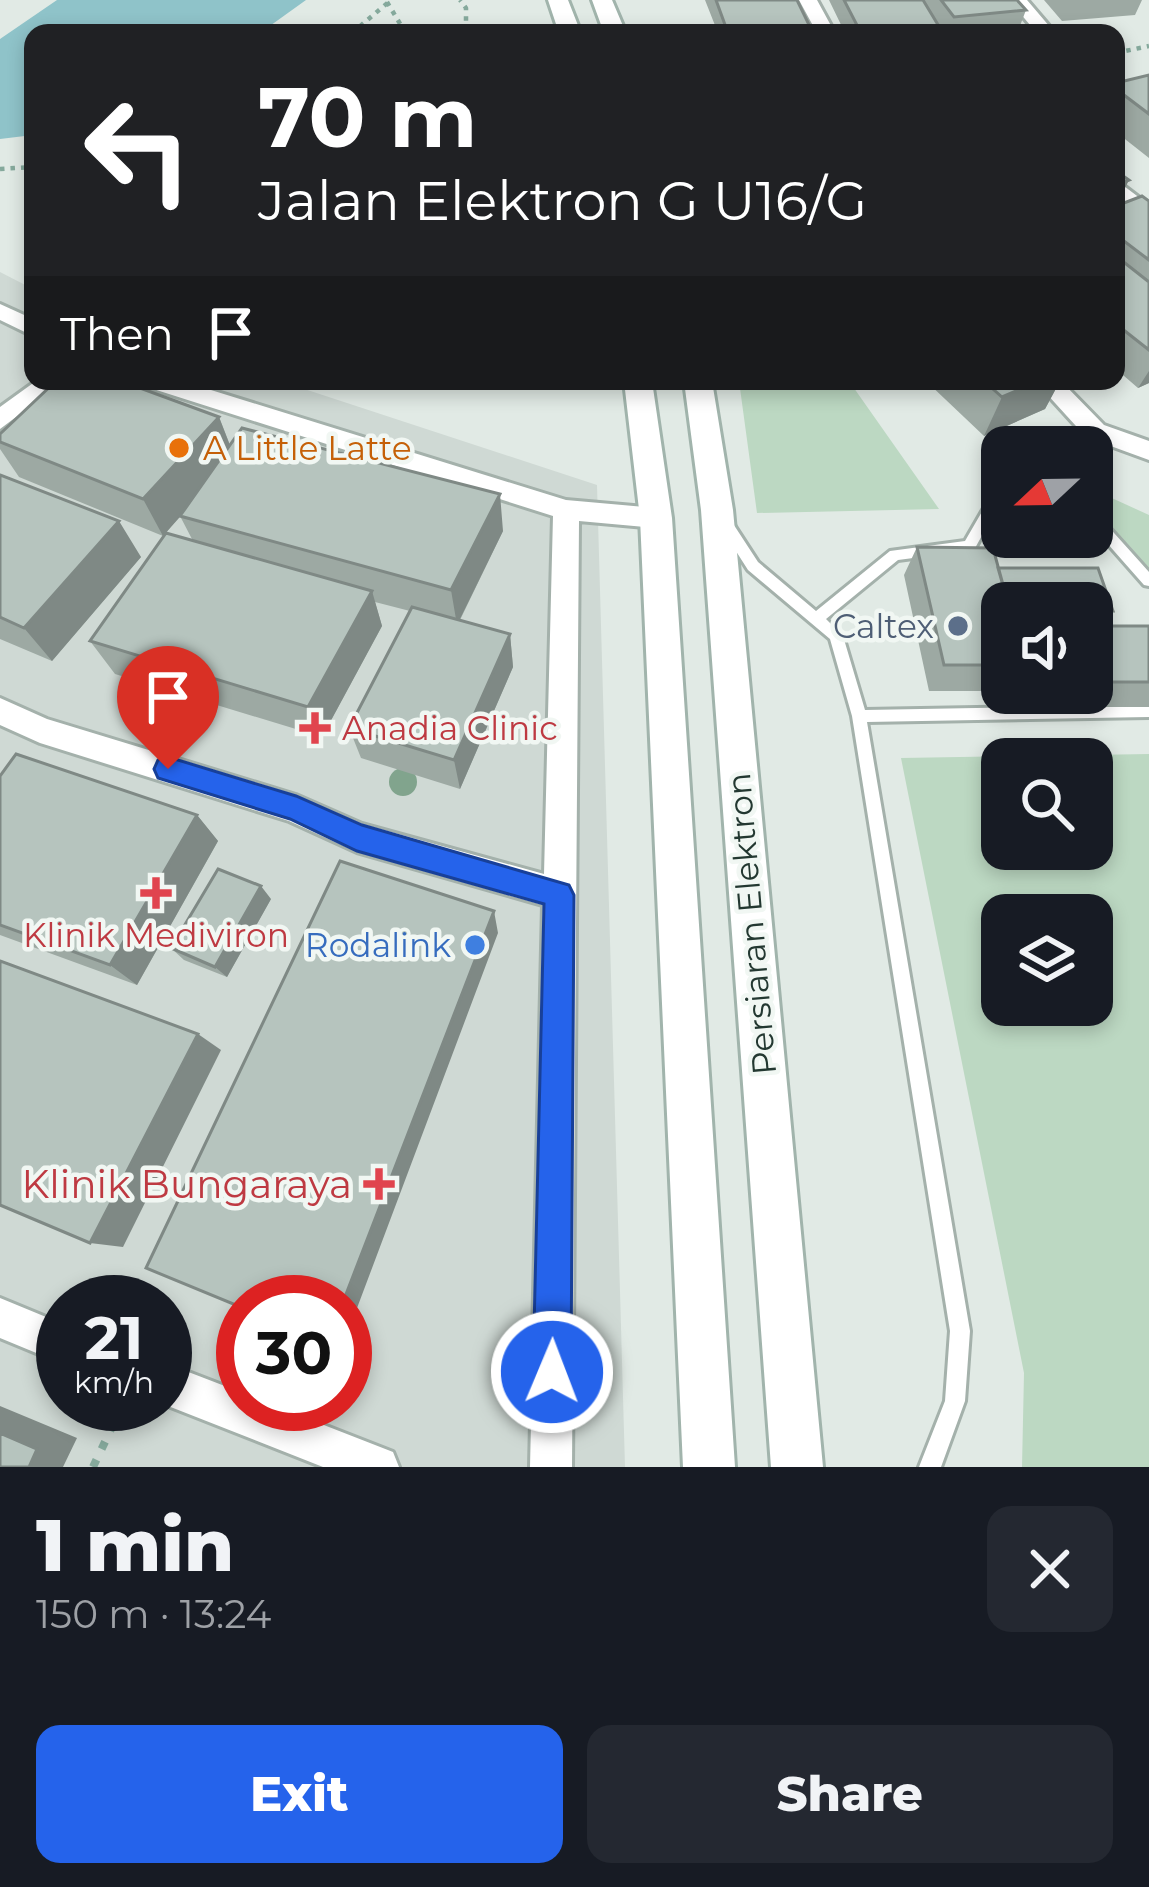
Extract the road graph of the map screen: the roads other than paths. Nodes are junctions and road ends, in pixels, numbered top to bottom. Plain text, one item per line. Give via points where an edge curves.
1 (1018, 0) edge
2 (1038, 24) edge
3 (1125, 194) edge
4 (1149, 216) edge
5 (40, 390) edge
6 (184, 390) edge
7 (639, 390) edge
8 (699, 390) edge
9 (1056, 390) edge
10 (0, 420) edge
11 (1149, 451) edge
12 (566, 510) junction
13 (717, 510) junction
14 (656, 518) junction
15 (981, 525) edge
16 (1113, 540) edge
17 (969, 546) junction
18 (975, 567) edge
19 (1149, 580) edge
20 (817, 618) junction
21 (0, 711) edge
22 (1149, 711) edge
23 (1113, 712) edge
24 (981, 714) edge
25 (860, 716) junction
26 (559, 895) junction
27 (0, 1318) edge
28 (36, 1333) edge
29 (192, 1395) edge
30 (378, 1467) edge
31 (551, 1467) edge
32 (709, 1467) edge
33 (796, 1467) edge
34 (930, 1467) edge

1 - 2 street
3 - 4 street
5 - 10 street
6 - 12 street
7 - 14 main road, Persiaran Elektron
8 - 13 main road, Persiaran Elektron
9 - 11 street via 1095,431
12 - 14 street
12 - 26 street
13 - 20 lane via 753,566
13 - 33 main road, Persiaran Elektron
14 - 32 main road, Persiaran Elektron
15 - 17 lane
16 - 19 lane
17 - 18 lane
17 - 20 lane via 895,554
20 - 25 lane via 836,636
21 - 26 street via 296,808 357,837
22 - 23 lane
24 - 25 lane
25 - 34 lane via 960,1331 955,1401
26 - 31 street
27 - 28 street
29 - 30 street

